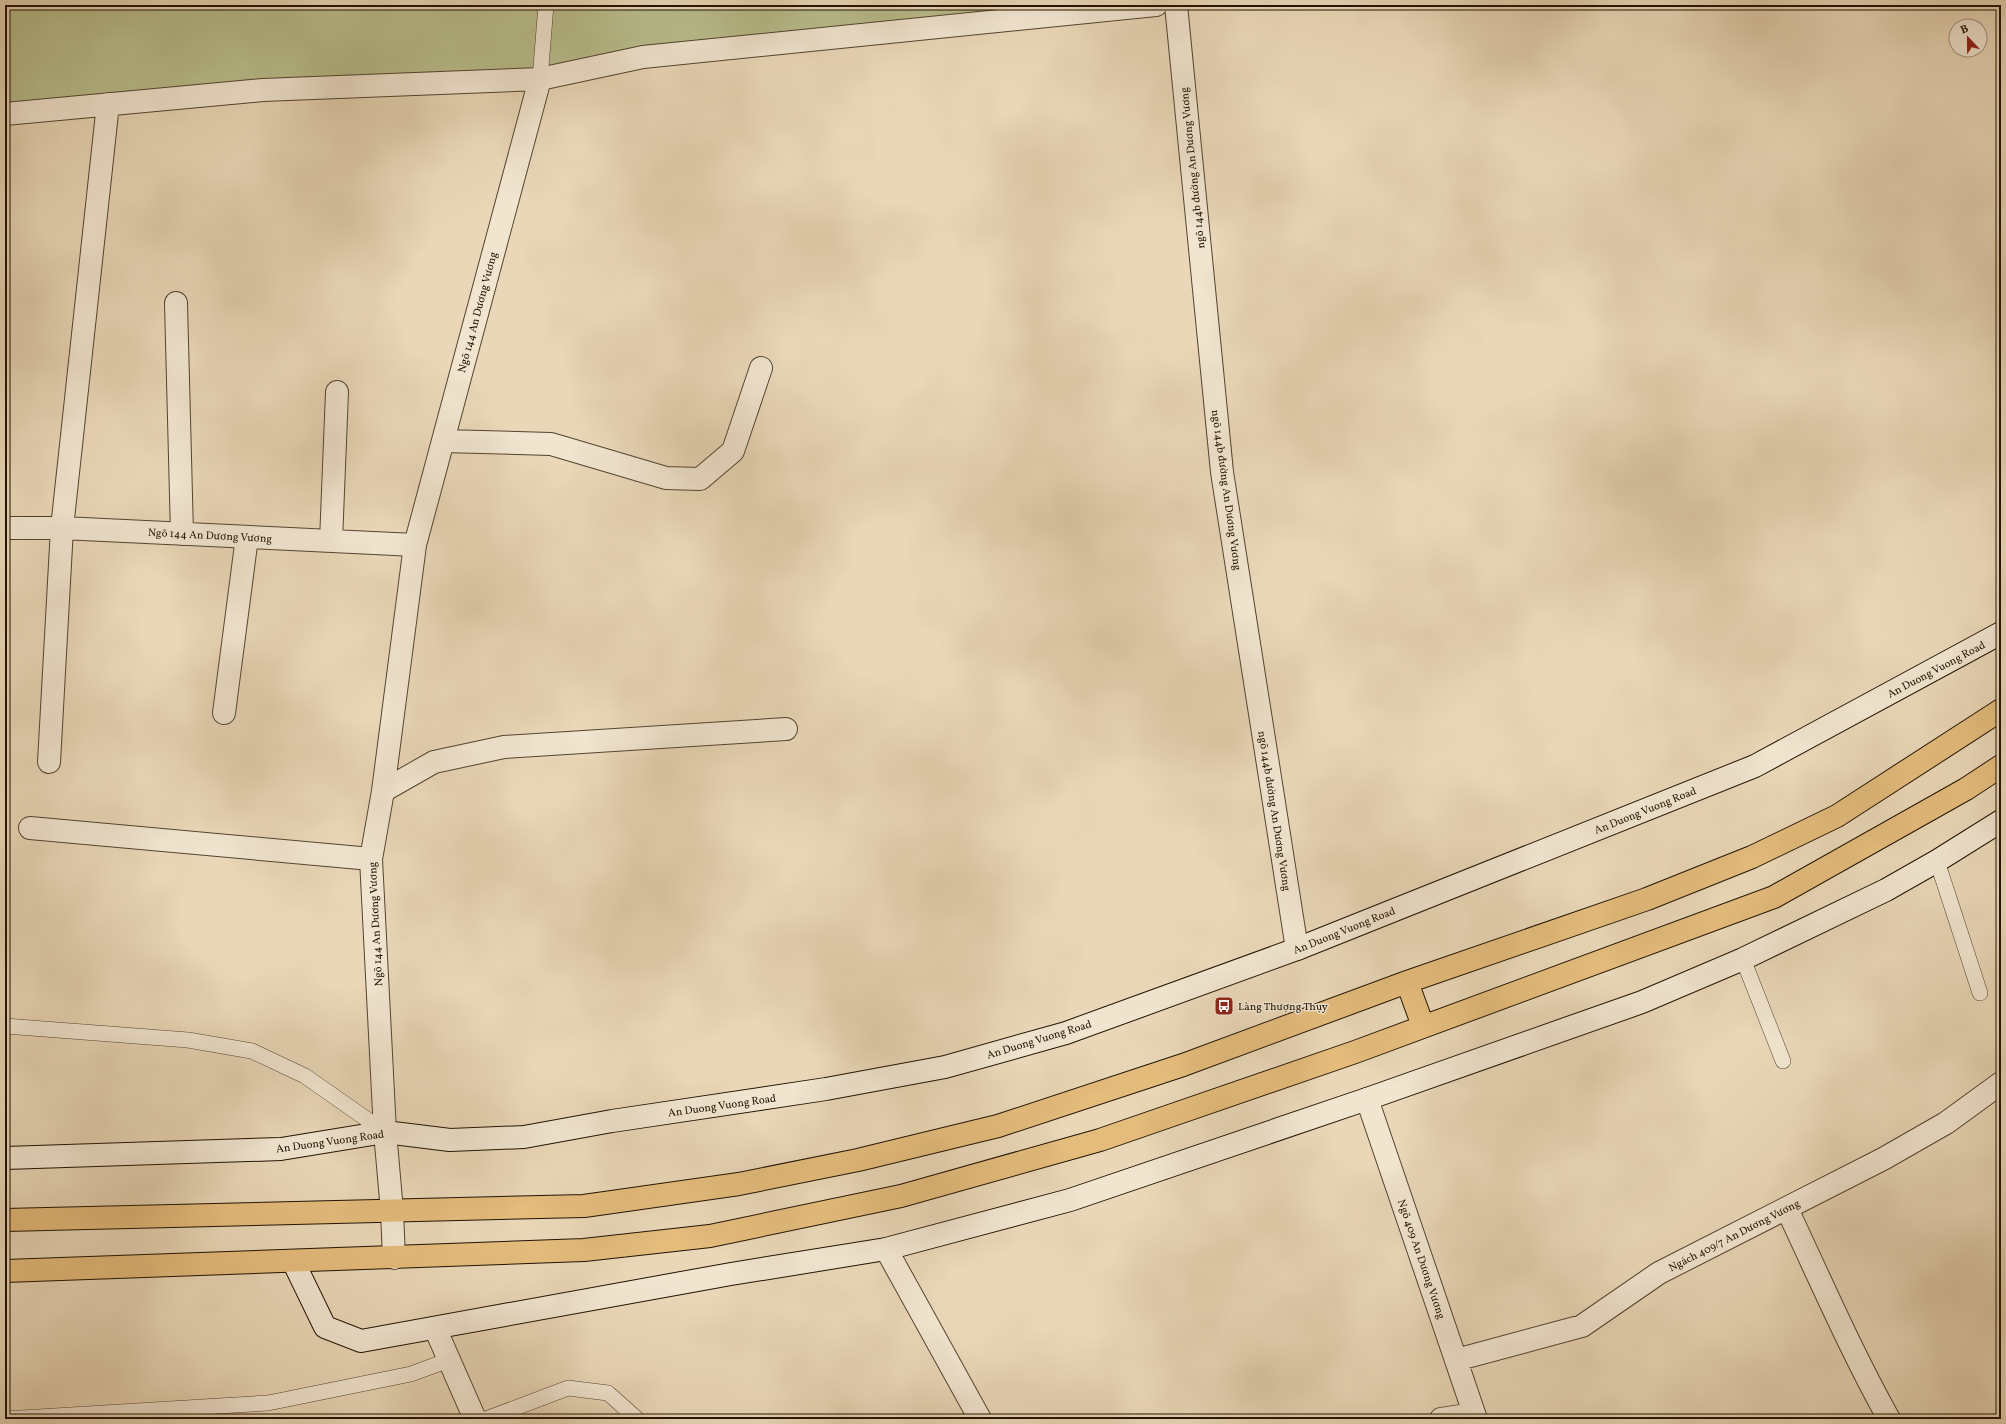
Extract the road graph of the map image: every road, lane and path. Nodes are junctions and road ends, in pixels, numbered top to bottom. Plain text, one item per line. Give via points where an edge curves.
1 (546, 5) edge
2 (1156, 5) edge
3 (1176, 5) edge
4 (540, 79) junction
5 (108, 104) junction
6 (5, 114) edge
7 (176, 303) dead end
8 (761, 368) dead end
9 (337, 392) dead end
10 (443, 441) junction
11 (5, 528) edge
12 (62, 528) junction
13 (182, 534) junction
14 (247, 537) junction
15 (331, 541) junction
16 (414, 545) junction
17 (2001, 633) edge
18 (2001, 710) edge
19 (224, 713) dead end
20 (786, 729) dead end
21 (50, 762) dead end
22 (2001, 766) edge
23 (2001, 776) edge
24 (1966, 789) junction
25 (383, 791) junction
26 (2001, 821) edge
27 (30, 828) dead end
28 (371, 858) junction
29 (1937, 861) junction
30 (1297, 949) junction
31 (1743, 959) junction
32 (1407, 982) junction
33 (1980, 993) dead end
34 (5, 1026) edge
35 (1423, 1026) junction
36 (1783, 1061) dead end
37 (2001, 1083) edge
38 (1367, 1099) junction
39 (385, 1132) junction
40 (5, 1158) edge
41 (1787, 1209) junction
42 (392, 1211) junction
43 (5, 1220) edge
44 (886, 1249) junction
45 (394, 1258) junction
46 (293, 1261) junction
47 (5, 1271) edge
48 (435, 1328) junction
49 (449, 1360) junction
50 (1456, 1360) junction
51 (1475, 1416) edge
52 (5, 1419) edge
53 (475, 1419) edge
54 (486, 1419) edge
55 (637, 1419) edge
56 (980, 1419) edge
57 (1441, 1419) edge
58 (1889, 1419) edge

1 - 4 lane
2 - 4 street via 643,57
3 - 30 street, ngõ 144b đường An Dương Vương via 1222,472
4 - 5 street via 263,90
4 - 10 street, Ngõ 144 An Dương Vương
5 - 6 street
5 - 12 street
7 - 13 street
8 - 10 street via 733,451 700,478 666,478 551,444
9 - 15 street
10 - 16 street, Ngõ 144 An Dương Vương
11 - 12 street, Ngõ 144 An Dương Vương
12 - 13 street, Ngõ 144 An Dương Vương
12 - 21 street
13 - 14 street, Ngõ 144 An Dương Vương
14 - 15 street, Ngõ 144 An Dương Vương
14 - 19 street
15 - 16 street, Ngõ 144 An Dương Vương
16 - 25 street, Ngõ 144 An Dương Vương
17 - 30 street, An Duong Vuong Road via 1755,766
18 - 32 main road via 1837,816 1752,857 1647,899
20 - 25 street via 504,747 434,762
22 - 24 main road
23 - 24 main road
24 - 35 main road via 1774,897
25 - 28 street, Ngõ 144 An Dương Vương
26 - 29 street
27 - 28 street
28 - 39 street, Ngõ 144 An Dương Vương
29 - 31 street via 1886,890
29 - 33 lane
30 - 39 street, An Duong Vuong Road via 1066,1032 945,1067 826,1089 524,1136 450,1140
31 - 36 lane
31 - 38 street via 1642,1002
32 - 35 main road
32 - 42 main road via 1183,1065 1005,1124 858,1160 739,1184 584,1206
34 - 39 lane via 188,1040 252,1051 306,1076
35 - 45 main road via 1100,1140 901,1196 710,1236 584,1250
37 - 41 street, Ngách 409/7 An Dương Vương via 1946,1123
38 - 44 street via 1070,1200
38 - 50 street, Ngõ 409 An Dương Vương
39 - 40 street, An Duong Vuong Road via 281,1149
39 - 42 street, Ngõ 144 An Dương Vương
41 - 50 street, Ngách 409/7 An Dương Vương via 1659,1273 1582,1326
41 - 58 street
42 - 43 main road
42 - 45 street, Ngõ 144 An Dương Vương
44 - 48 street via 731,1274
44 - 56 street
45 - 46 main road
46 - 47 main road
46 - 48 street via 325,1327 361,1341
48 - 49 street
49 - 52 lane via 411,1374 268,1403
49 - 53 street
50 - 51 street, Ngõ 409 An Dương Vương
51 - 57 street
54 - 55 lane via 568,1388 608,1393

